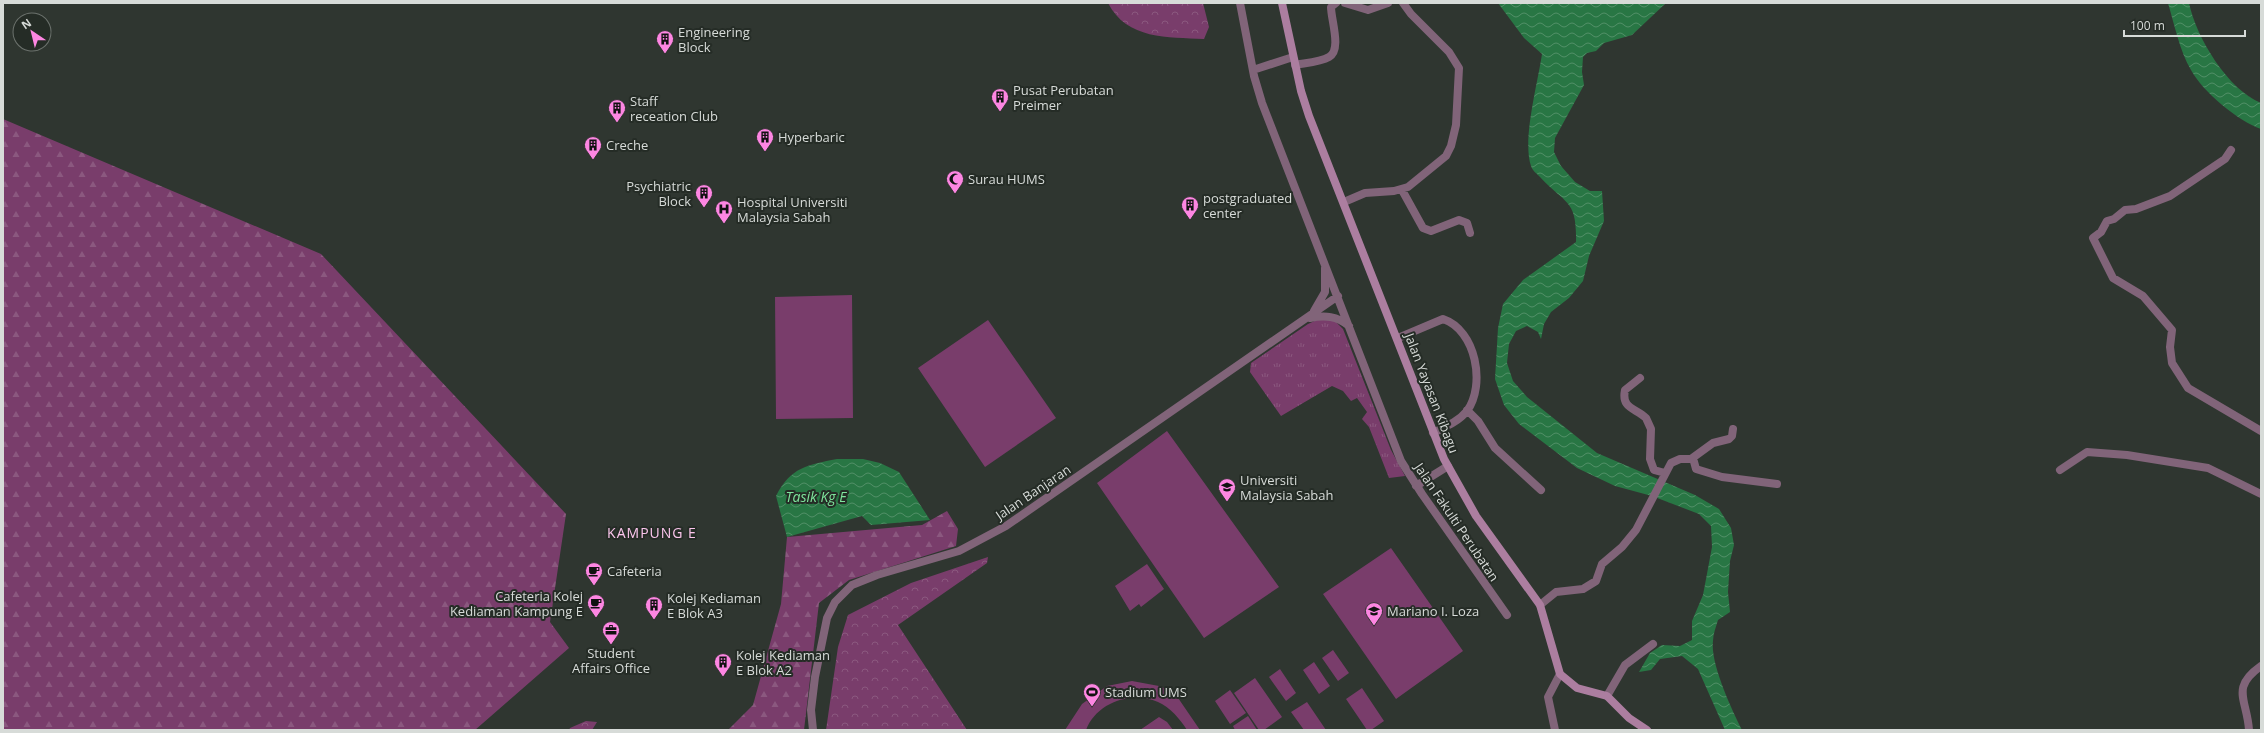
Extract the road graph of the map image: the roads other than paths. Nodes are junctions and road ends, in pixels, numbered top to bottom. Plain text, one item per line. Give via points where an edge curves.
1 (1240, 3) edge
2 (1282, 3) edge
3 (1345, 3) edge
4 (1387, 3) edge
5 (1403, 3) edge
6 (1332, 4) edge
7 (1293, 57) junction
8 (1295, 65) junction
9 (1253, 70) junction
10 (2230, 150) dead end
11 (1402, 190) junction
12 (1344, 202) junction
13 (1470, 233) dead end
14 (1325, 263) junction
15 (1338, 296) junction
16 (1306, 319) junction
17 (1349, 327) junction
18 (1398, 338) junction
19 (1640, 378) dead end
20 (1468, 410) junction
21 (1733, 429) dead end
22 (2261, 431) edge
23 (1433, 433) junction
24 (1693, 458) junction
25 (1448, 466) junction
26 (2060, 470) dead end
27 (1664, 476) junction
28 (1777, 484) dead end
29 (1416, 486) junction
30 (1541, 490) dead end
31 (2261, 494) edge
32 (1540, 605) junction
33 (1507, 615) dead end
34 (1653, 644) dead end
35 (2261, 666) edge
36 (1560, 674) junction
37 (1607, 696) junction
38 (813, 730) edge
39 (1555, 730) edge
40 (1648, 730) edge
41 (2249, 730) edge

1 - 9 street, Jalan Fakulti Perubatan
2 - 7 street, Jalan Yayasan Kibagu
3 - 4 street via 1368,10
5 - 11 street via 1449,52 1459,68 1456,125 1451,146 1446,156
6 - 8 street via 1335,51 1329,57
7 - 8 street, Jalan Yayasan Kibagu
7 - 9 street
8 - 12 street, Jalan Yayasan Kibagu via 1310,116
9 - 14 street, Jalan Fakulti Perubatan via 1269,122
10 - 22 street via 2225,159 2170,196 2136,209 2125,210 2107,221 2101,232 2093,238 2112,278 2144,296 2172,330 2172,363 2188,388
11 - 12 street via 1365,193
11 - 13 street via 1423,228 1431,231 1459,220 1466,223
12 - 18 street, Jalan Yayasan Kibagu
14 - 15 street, Jalan Fakulti Perubatan
14 - 16 street via 1325,292
15 - 16 street, Jalan Banjaran
15 - 17 street, Jalan Fakulti Perubatan
16 - 17 street via 1329,316 1340,318
16 - 38 street, Jalan Banjaran via 1006,526 959,551 852,585 835,602 827,618 815,676 811,710
17 - 29 street, Jalan Fakulti Perubatan via 1401,461
18 - 20 street via 1443,319 1450,321 1458,329 1467,339 1477,371 1474,397
18 - 23 street, Jalan Yayasan Kibagu
19 - 27 street via 1626,390 1625,400 1629,408 1646,418 1652,436 1651,466
20 - 23 street via 1459,420
20 - 30 street via 1495,448
21 - 24 street via 1729,439 1713,443
23 - 25 street, Jalan Yayasan Kibagu
24 - 27 street via 1674,461
24 - 28 street via 1696,468 1716,476
25 - 29 street
25 - 32 street, Jalan Yayasan Kibagu via 1476,516
26 - 31 street via 2087,452 2127,455 2208,468
27 - 32 street via 1653,500 1629,539 1602,564 1596,581 1583,589 1556,592
29 - 33 street, Jalan Fakulti Perubatan
32 - 36 street, Jalan Yayasan Kibagu
34 - 37 street via 1625,665
35 - 41 street via 2243,685
36 - 37 street via 1577,688
36 - 39 street via 1548,697
37 - 40 street via 1629,718

